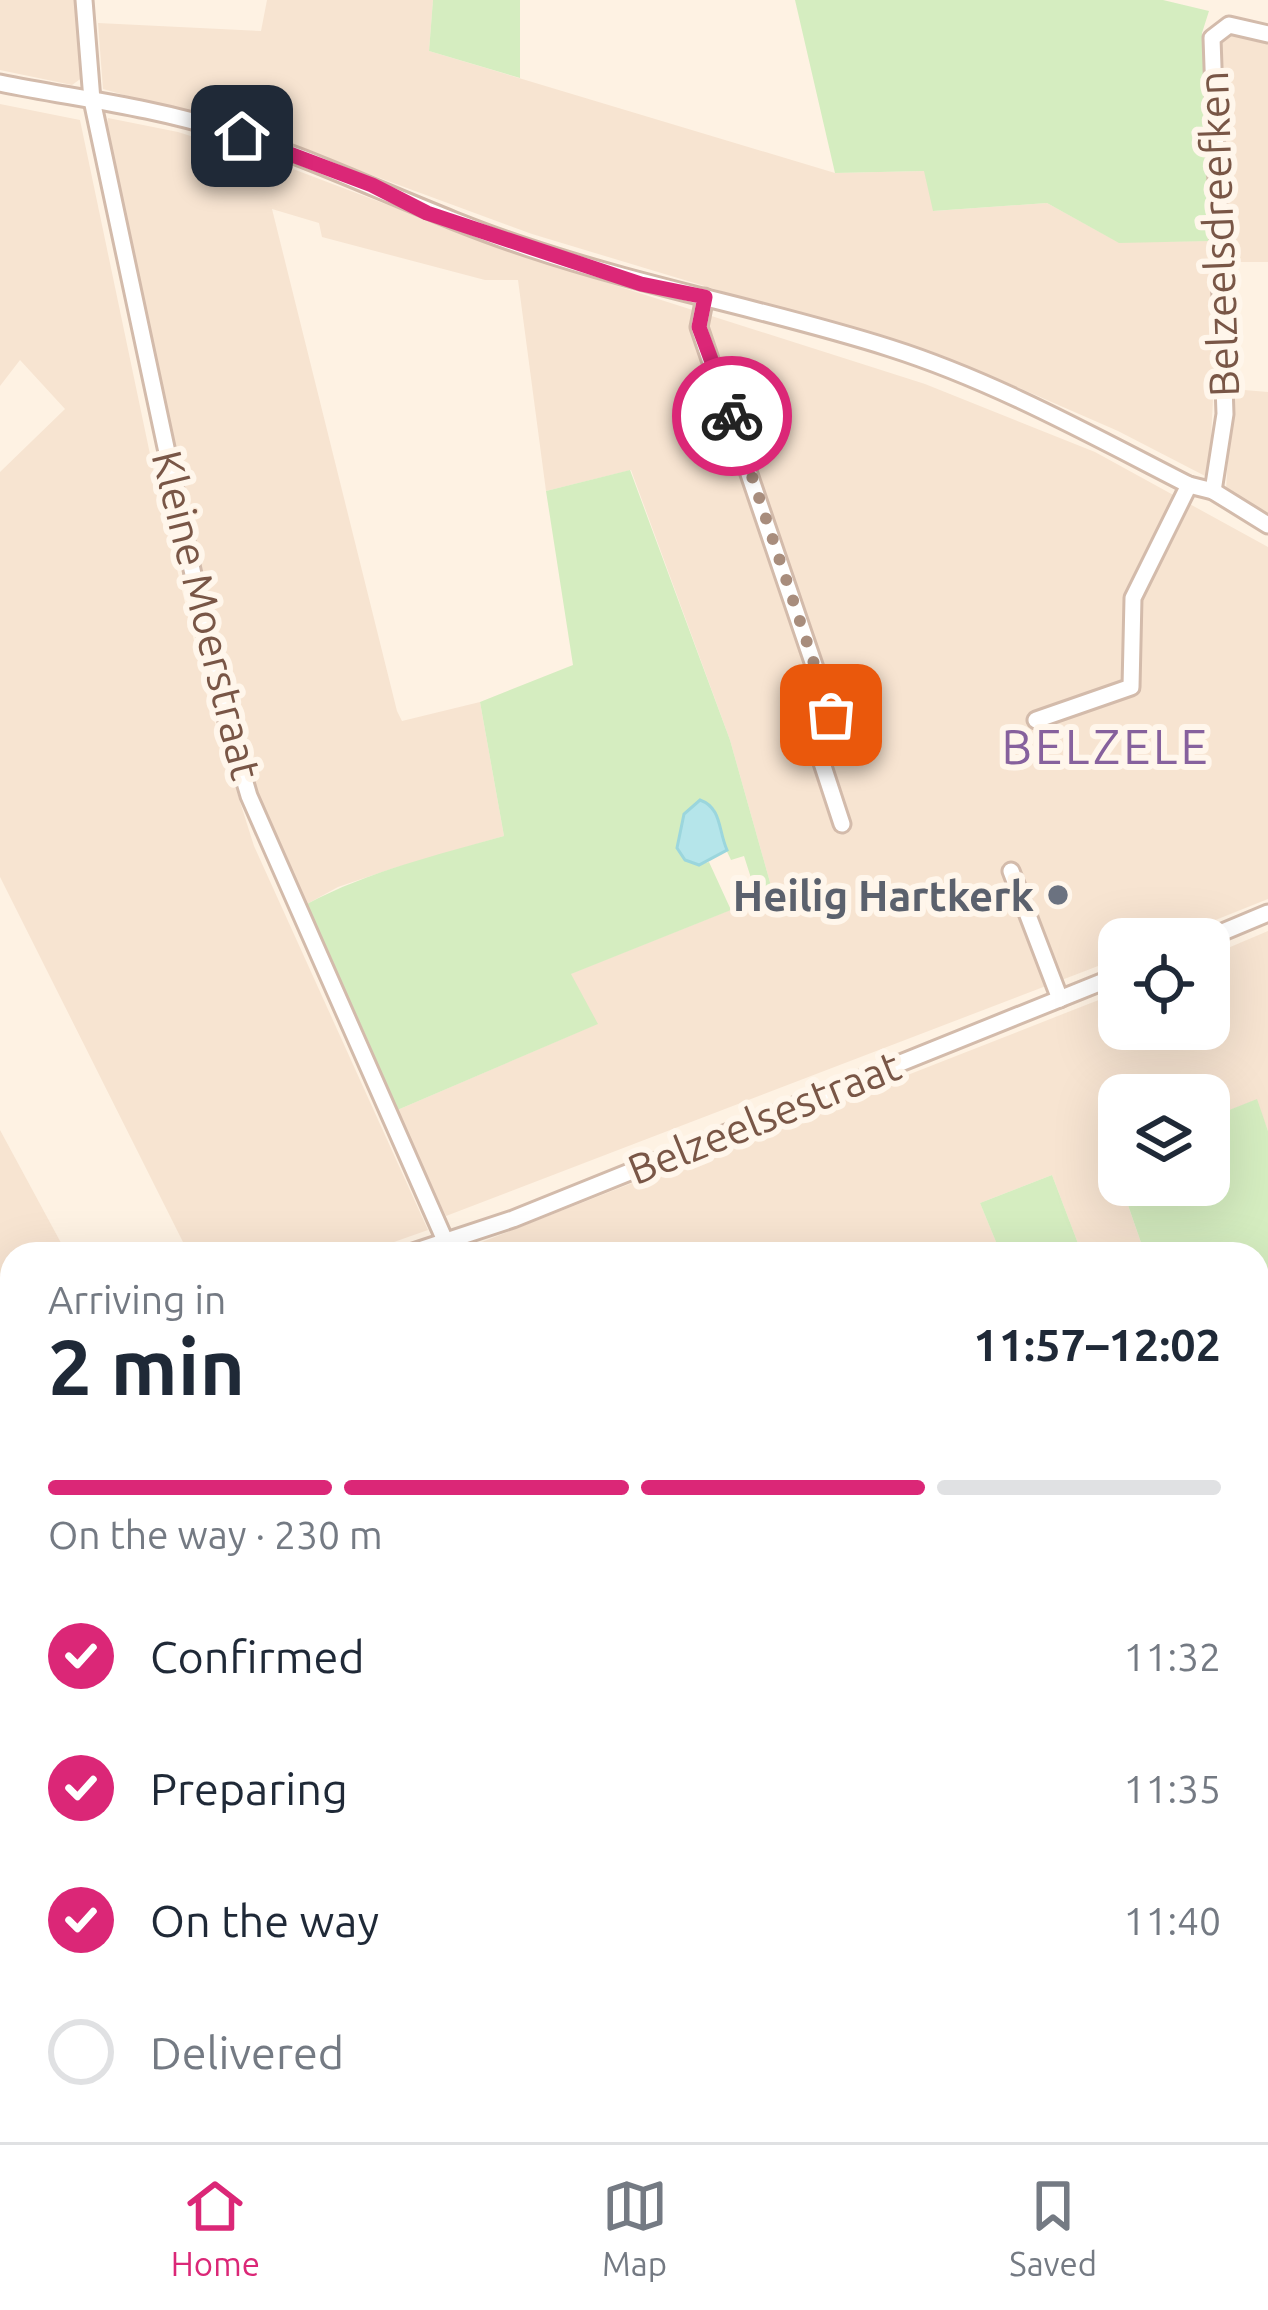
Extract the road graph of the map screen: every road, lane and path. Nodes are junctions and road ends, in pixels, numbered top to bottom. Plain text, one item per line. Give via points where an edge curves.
1 (84, 0) edge
2 (1268, 34) edge
3 (0, 83) edge
4 (92, 100) junction
5 (705, 297) junction
6 (1189, 485) junction
7 (1213, 491) junction
8 (1268, 525) edge
9 (1036, 720) dead end
10 (842, 824) dead end
11 (1011, 871) dead end
12 (1268, 914) edge
13 (1230, 929) edge
14 (1098, 984) edge
15 (1060, 999) junction
16 (446, 1242) edge
17 (460, 1242) edge

1 - 4 street, Kleine Moerstraat
2 - 7 street, Belzeelsdreefken via 1229,25 1212,38 1225,414
3 - 4 street
4 - 5 street via 217,128 510,242
4 - 16 street, Kleine Moerstraat via 217,687 249,796
5 - 6 street via 936,364
5 - 10 street via 699,327 831,715 821,760
6 - 7 street
6 - 9 street via 1133,598 1131,687
7 - 8 street
11 - 15 street
12 - 13 street
14 - 15 street, Belzeelsestraat
15 - 17 street, Belzeelsestraat

